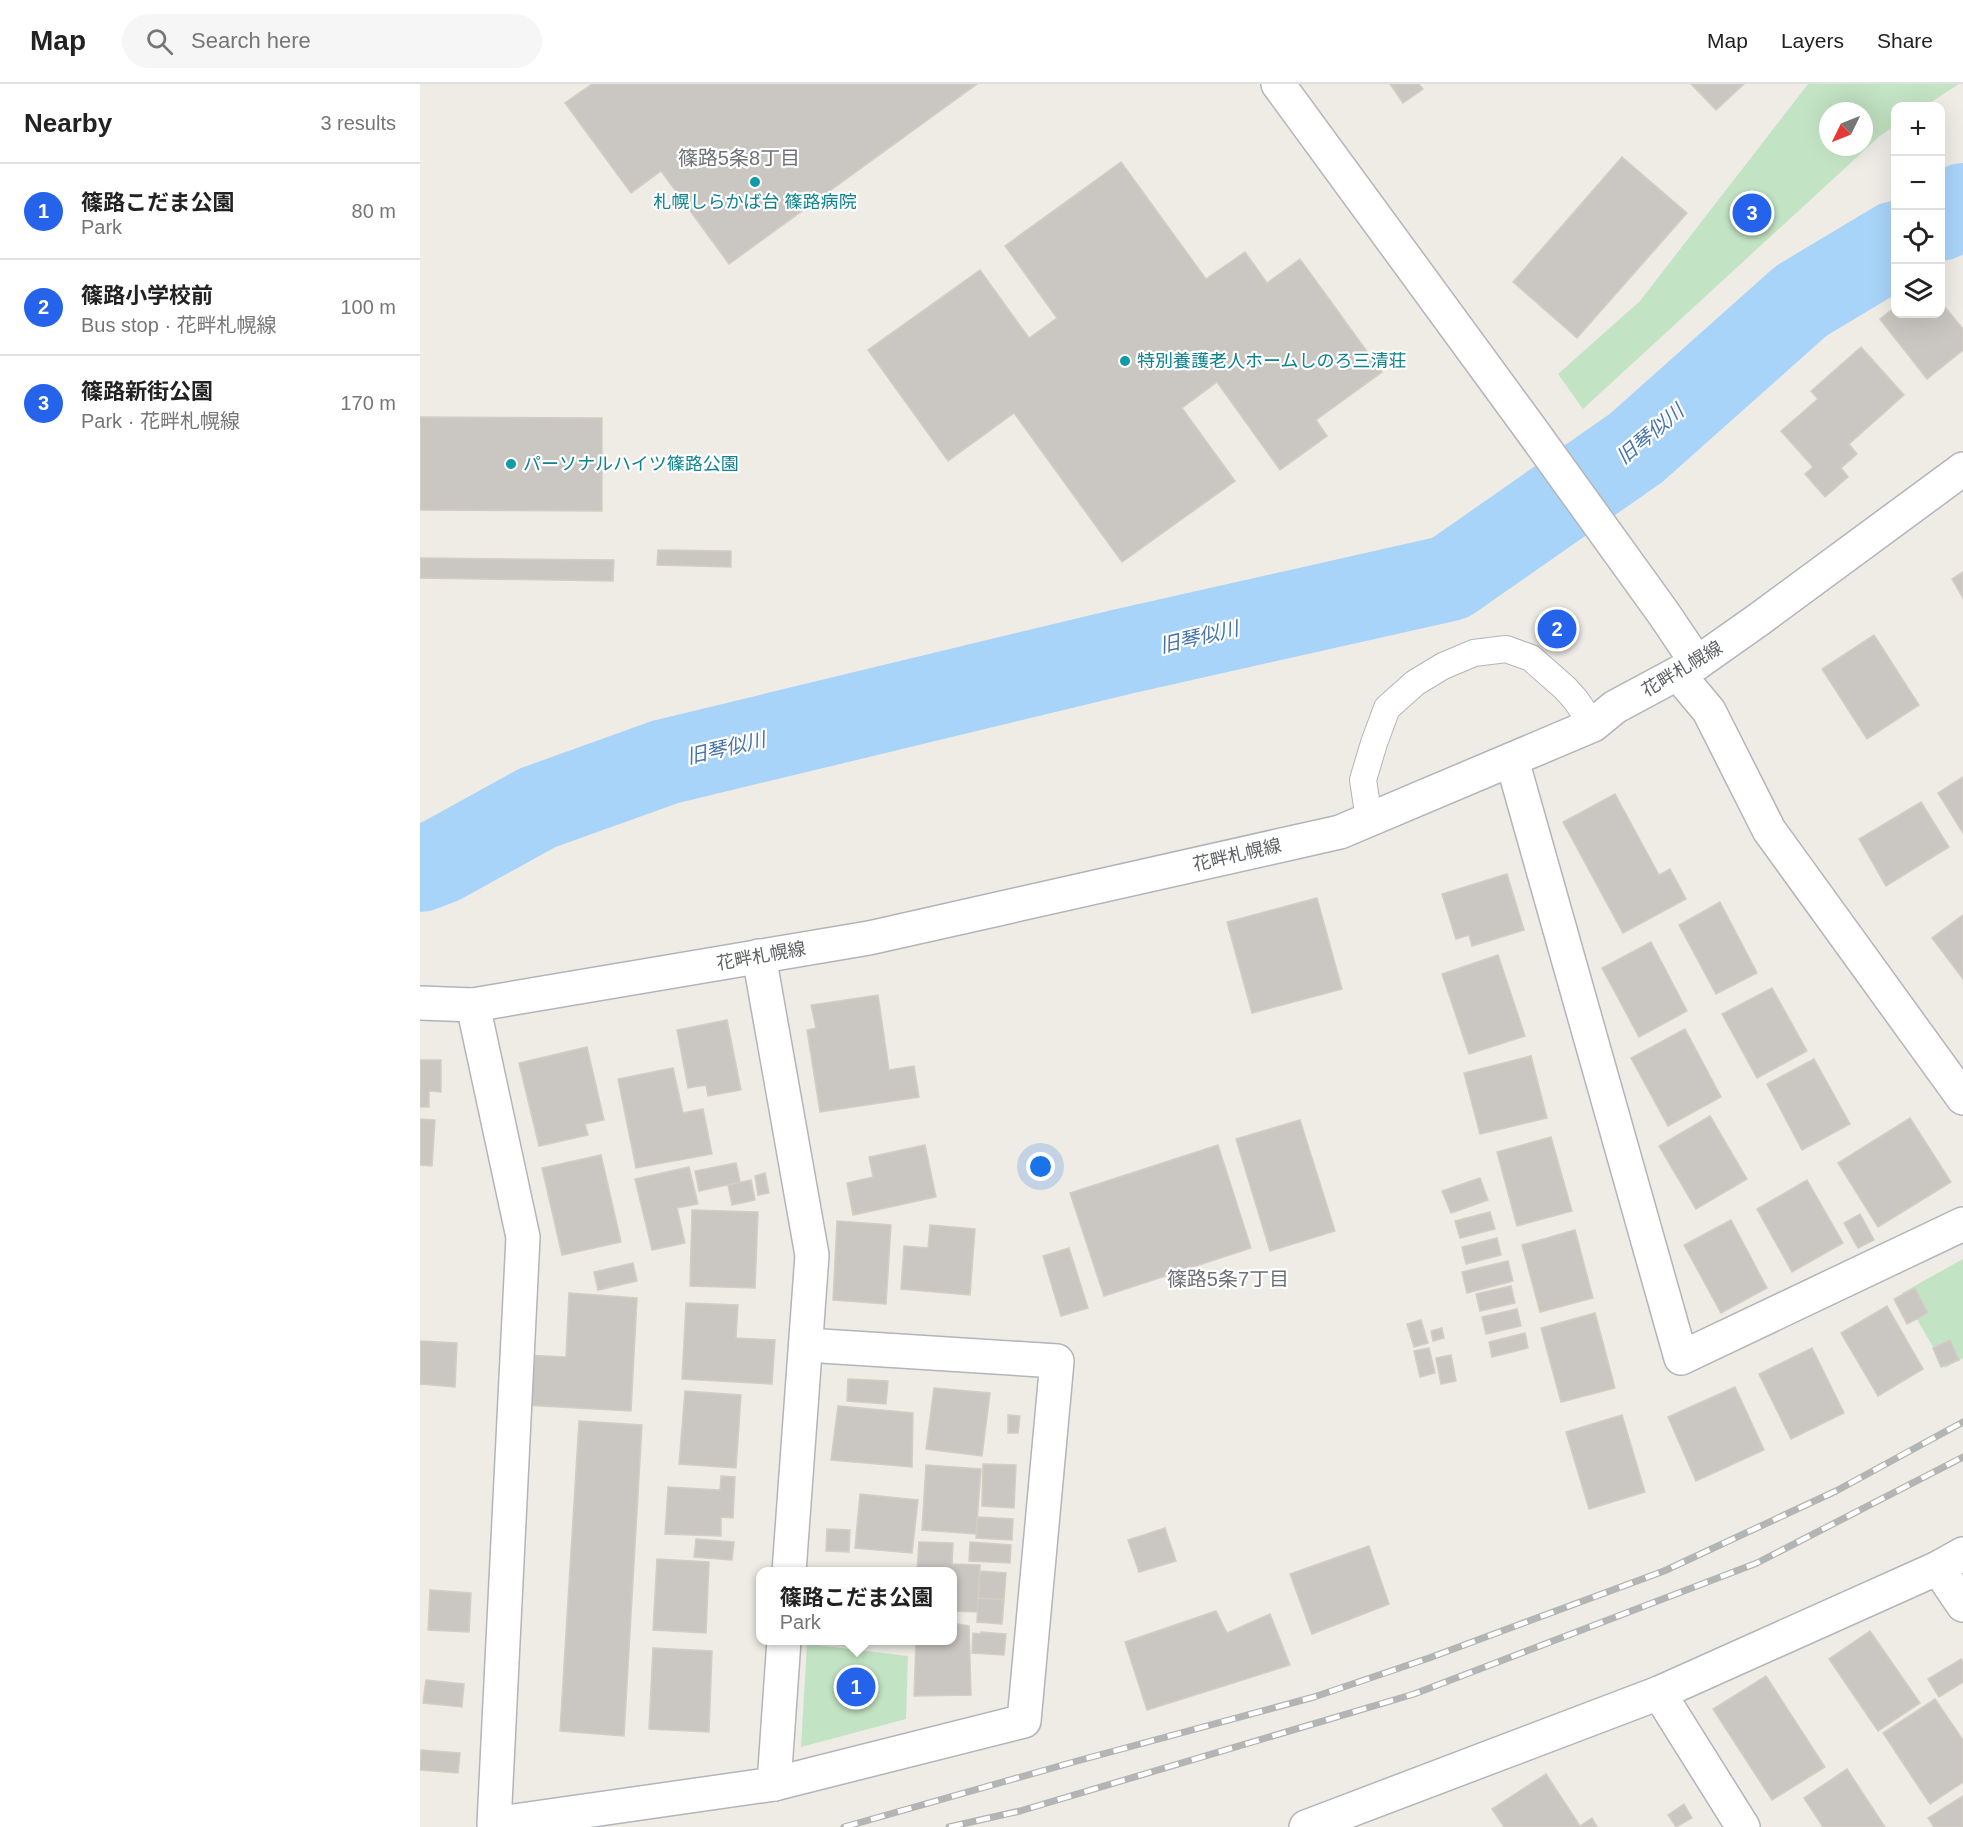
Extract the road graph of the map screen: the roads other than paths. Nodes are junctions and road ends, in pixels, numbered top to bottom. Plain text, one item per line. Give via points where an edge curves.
1 (1278, 84) edge
2 (1963, 469) edge
3 (1687, 669) junction
4 (1593, 725) junction
5 (1512, 760) junction
6 (1369, 819) junction
7 (759, 956) junction
8 (420, 1003) edge
9 (473, 1005) junction
10 (1963, 1098) edge
11 (1963, 1224) edge
12 (806, 1346) junction
13 (1951, 1561) edge
14 (789, 1567) edge
15 (1963, 1605) edge
16 (784, 1645) edge
17 (1659, 1693) junction
18 (774, 1784) junction
19 (1353, 1820) edge
20 (1306, 1827) edge
21 (1743, 1827) edge

1 - 3 street via 1611,541
2 - 3 street, 花畔札幌線
3 - 4 street, 花畔札幌線 via 1615,707
3 - 10 street via 1769,830
4 - 5 street, 花畔札幌線
4 - 6 lane via 1570,693 1531,658 1506,650 1474,653 1443,666 1415,683 1387,708 1363,780
5 - 6 street, 花畔札幌線
5 - 11 street via 1681,1358
6 - 7 street, 花畔札幌線 via 1340,832 892,933
7 - 9 street, 花畔札幌線
7 - 12 street via 812,1255
8 - 9 street, 花畔札幌線
9 - 18 street via 523,1237 494,1824
12 - 14 street
12 - 18 street via 1057,1361 1024,1721
13 - 15 street
13 - 17 street
16 - 18 street
17 - 19 street
17 - 21 street
19 - 20 street

